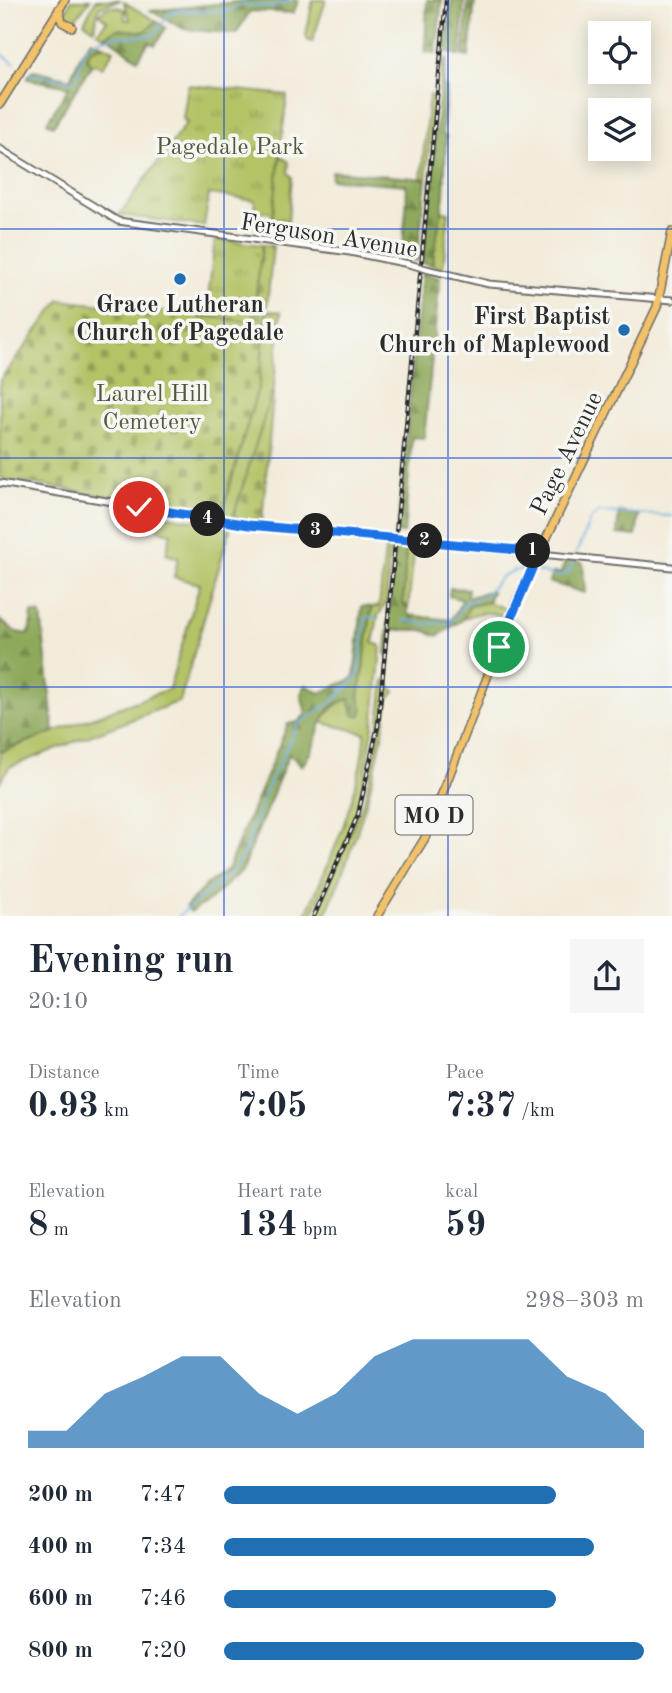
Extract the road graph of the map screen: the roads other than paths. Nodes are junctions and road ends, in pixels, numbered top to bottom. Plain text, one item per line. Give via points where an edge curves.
1 (65, 0) edge
2 (59, 9) junction
3 (72, 27) dead end
4 (0, 104) edge
5 (0, 149) edge
6 (672, 232) edge
7 (660, 300) junction
8 (672, 300) edge
9 (0, 483) edge
10 (539, 552) junction
11 (672, 567) edge
12 (377, 916) edge

1 - 2 main road
2 - 3 main road via 62,22
2 - 4 main road
5 - 7 street, Ferguson Avenue, bridge via 118,221 350,252 489,284
6 - 7 main road, Page Avenue / MO D
7 - 8 street, Ferguson Avenue
7 - 10 main road, Page Avenue / MO D
9 - 10 street via 249,525
10 - 11 street
10 - 12 main road, Page Avenue / MO D via 429,829

